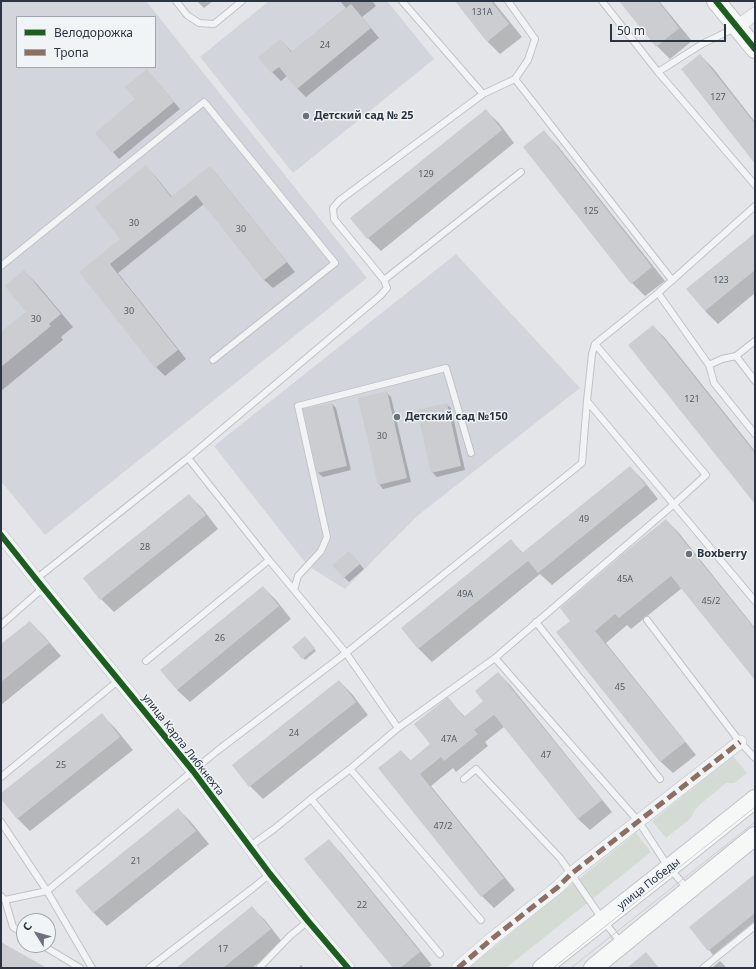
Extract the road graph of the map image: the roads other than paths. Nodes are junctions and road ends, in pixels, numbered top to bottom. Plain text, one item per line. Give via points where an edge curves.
1 (176, 1) edge
2 (242, 1) edge
3 (402, 1) edge
4 (508, 1) edge
5 (602, 1) edge
6 (716, 1) edge
7 (755, 14) edge
8 (737, 28) junction
9 (755, 49) edge
10 (658, 72) junction
11 (515, 79) junction
12 (483, 94) junction
13 (521, 172) dead end
14 (755, 185) edge
15 (755, 206) edge
16 (1, 266) edge
17 (384, 280) junction
18 (672, 280) junction
19 (658, 293) junction
20 (755, 340) edge
21 (595, 344) junction
22 (736, 356) junction
23 (213, 360) dead end
24 (709, 365) junction
25 (755, 381) edge
26 (587, 400) junction
27 (755, 434) edge
28 (471, 453) dead end
29 (188, 458) junction
30 (673, 505) junction
31 (1, 535) edge
32 (268, 560) junction
33 (40, 584) junction
34 (294, 590) junction
35 (755, 601) edge
36 (647, 620) dead end
37 (536, 622) junction
38 (1, 625) edge
39 (346, 653) junction
40 (495, 658) junction
41 (146, 661) dead end
42 (119, 680) junction
43 (398, 728) junction
44 (740, 742) junction
45 (755, 758) edge
46 (350, 769) junction
47 (193, 772) junction
48 (1, 777) edge
49 (464, 779) dead end
50 (660, 779) dead end
51 (311, 799) junction
52 (755, 799) edge
53 (1, 822) edge
54 (638, 822) junction
55 (755, 836) edge
56 (249, 847) junction
57 (669, 868) junction
58 (270, 874) junction
59 (571, 874) junction
60 (689, 890) junction
61 (47, 891) junction
62 (3, 898) edge
63 (481, 920) dead end
64 (603, 920) junction
65 (308, 921) junction
66 (755, 926) edge
67 (16, 929) edge
68 (622, 944) junction
69 (55, 953) edge
70 (440, 954) dead end
71 (80, 968) edge
72 (92, 968) edge
73 (149, 968) edge
74 (260, 968) edge
75 (348, 968) edge
76 (458, 968) edge
77 (542, 968) edge
78 (592, 968) edge
79 (703, 968) edge

1 - 2 lane via 187,15 199,23 214,24
3 - 12 lane
4 - 11 lane via 535,39 528,60
5 - 10 lane
6 - 8 main road
7 - 8 street
8 - 9 main road
8 - 10 lane via 702,44
10 - 14 lane
11 - 12 lane
11 - 18 lane
12 - 17 lane via 340,200 333,208 334,219
13 - 17 lane
15 - 18 lane
16 - 23 lane via 204,102 335,263
17 - 29 lane via 387,288 380,296
18 - 19 lane
19 - 21 lane
19 - 24 lane
20 - 22 lane
21 - 26 lane
21 - 30 lane via 706,475
22 - 24 lane
22 - 25 lane
24 - 27 lane via 714,383
26 - 30 lane
26 - 39 lane via 582,463
28 - 34 lane via 446,368 298,406 327,537 321,551 298,576
29 - 32 lane
29 - 33 lane
30 - 35 lane
30 - 37 lane
31 - 33 street, улица Карла Либкнехта
32 - 34 lane
32 - 41 lane
33 - 38 lane
33 - 42 street, улица Карла Либкнехта
34 - 39 lane
36 - 44 lane
37 - 40 lane
37 - 50 lane
39 - 43 lane
39 - 47 lane
40 - 43 lane
40 - 54 lane
42 - 47 street, улица Карла Либкнехта
42 - 48 lane
43 - 46 lane
44 - 45 lane
44 - 54 street
46 - 51 lane
46 - 63 lane
47 - 56 street, улица Карла Либкнехта
47 - 61 lane
49 - 59 lane via 476,769 560,858
51 - 56 lane
51 - 70 lane
52 - 57 main road, улица Победы
53 - 61 lane
54 - 57 lane
54 - 59 street
55 - 60 main road
56 - 58 street, улица Карла Либкнехта
57 - 60 lane
57 - 64 main road, улица Победы
58 - 65 street, улица Карла Либкнехта
58 - 73 lane
59 - 64 lane
59 - 76 street
60 - 68 main road
61 - 62 lane
61 - 72 lane
62 - 67 lane via 13,927
64 - 68 lane
64 - 77 main road, улица Победы
65 - 74 lane
65 - 75 street, улица Карла Либкнехта
66 - 79 lane
68 - 78 main road
69 - 71 lane

